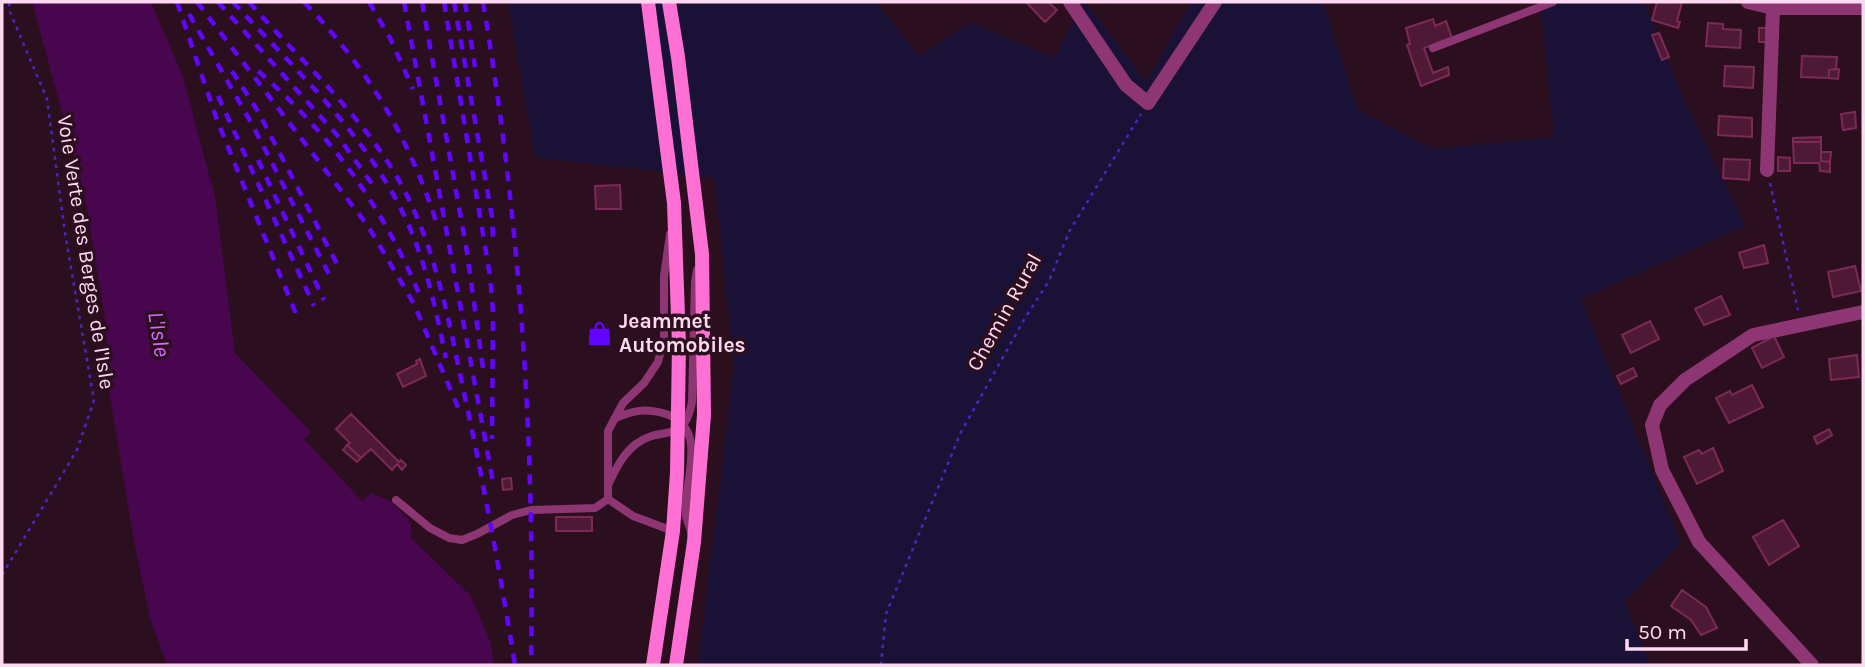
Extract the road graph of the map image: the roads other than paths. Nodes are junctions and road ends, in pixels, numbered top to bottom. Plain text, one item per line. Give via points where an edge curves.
1 (648, 2) edge
2 (669, 2) edge
3 (1070, 2) edge
4 (1215, 2) edge
5 (1553, 2) edge
6 (1748, 2) edge
7 (1773, 8) junction
8 (1863, 8) edge
9 (1433, 48) dead end
10 (1767, 170) road end
11 (674, 203) junction
12 (702, 254) junction
13 (1863, 312) edge
14 (614, 419) junction
15 (680, 425) junction
16 (608, 486) junction
17 (608, 499) junction
18 (396, 500) dead end
19 (673, 531) junction
20 (694, 542) junction
21 (653, 665) edge
22 (676, 665) edge
23 (1812, 665) edge

1 - 11 main road
2 - 12 main road
3 - 4 street via 1126,85 1148,103
5 - 9 lane
6 - 7 street
7 - 8 street
7 - 10 street
11 - 14 lane via 664,276 664,339 658,362
11 - 15 main road
12 - 15 lane via 695,281 692,402 690,417
12 - 20 main road via 704,415
13 - 23 street via 1753,335 1685,380 1660,405 1651,425 1662,470 1699,542
14 - 15 lane via 632,410 649,409
14 - 16 lane via 608,431
15 - 16 lane via 635,444
15 - 19 main road
15 - 20 lane via 690,435 686,516
16 - 17 lane
17 - 18 lane via 595,508 512,515 462,540 430,528
17 - 19 lane via 633,516
19 - 21 main road
20 - 22 main road

